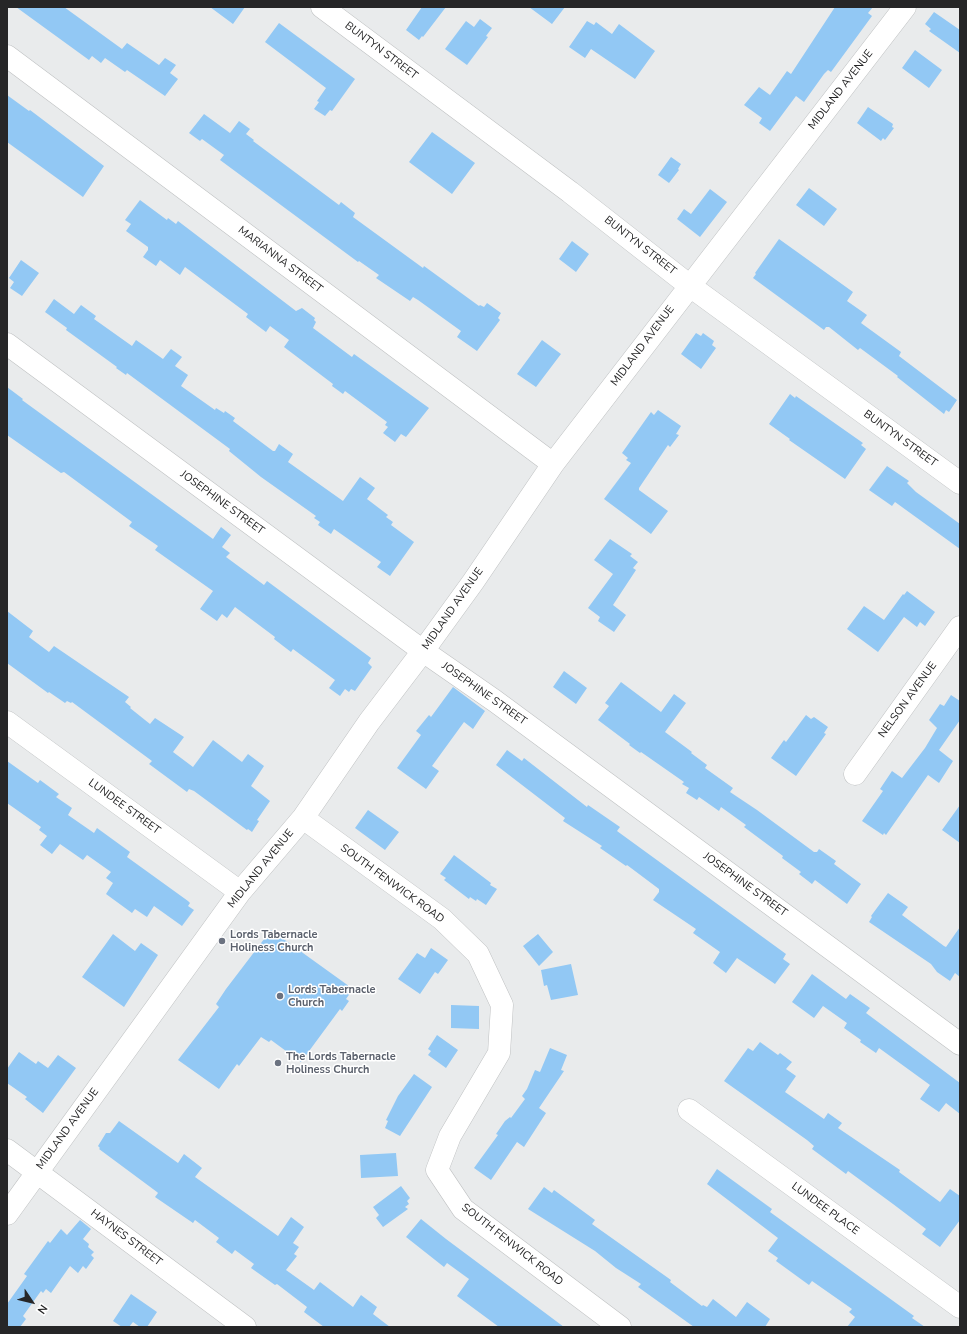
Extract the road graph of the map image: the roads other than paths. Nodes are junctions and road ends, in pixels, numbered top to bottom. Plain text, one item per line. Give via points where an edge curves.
1 (322, 7) edge
2 (905, 7) edge
3 (7, 56) edge
4 (690, 286) junction
5 (7, 344) edge
6 (553, 464) junction
7 (960, 483) edge
8 (960, 627) edge
9 (423, 651) junction
10 (7, 722) edge
11 (855, 774) dead end
12 (303, 818) junction
13 (240, 892) junction
14 (960, 1044) edge
15 (689, 1110) dead end
16 (7, 1150) edge
17 (37, 1172) junction
18 (7, 1214) edge
19 (960, 1307) edge
20 (246, 1327) edge
21 (620, 1327) edge

1 - 4 street, BUNTYN STREET via 570,192
2 - 4 street, MIDLAND AVENUE
3 - 6 street, MARIANNA STREET
4 - 6 street, MIDLAND AVENUE
4 - 7 street, BUNTYN STREET
5 - 9 street, JOSEPHINE STREET
6 - 9 street, MIDLAND AVENUE
8 - 11 street, NELSON AVENUE
9 - 12 street, MIDLAND AVENUE via 369,722
9 - 14 street, JOSEPHINE STREET via 495,701
10 - 13 street, LUNDEE STREET
12 - 13 street, MIDLAND AVENUE
12 - 21 street, SOUTH FENWICK ROAD via 442,919 478,954 502,1005 499,1053 450,1136 437,1170 463,1209
13 - 17 street, MIDLAND AVENUE
15 - 19 street, LUNDEE PLACE
16 - 17 street, HAYNES STREET
17 - 18 street, MIDLAND AVENUE
17 - 20 street, HAYNES STREET

